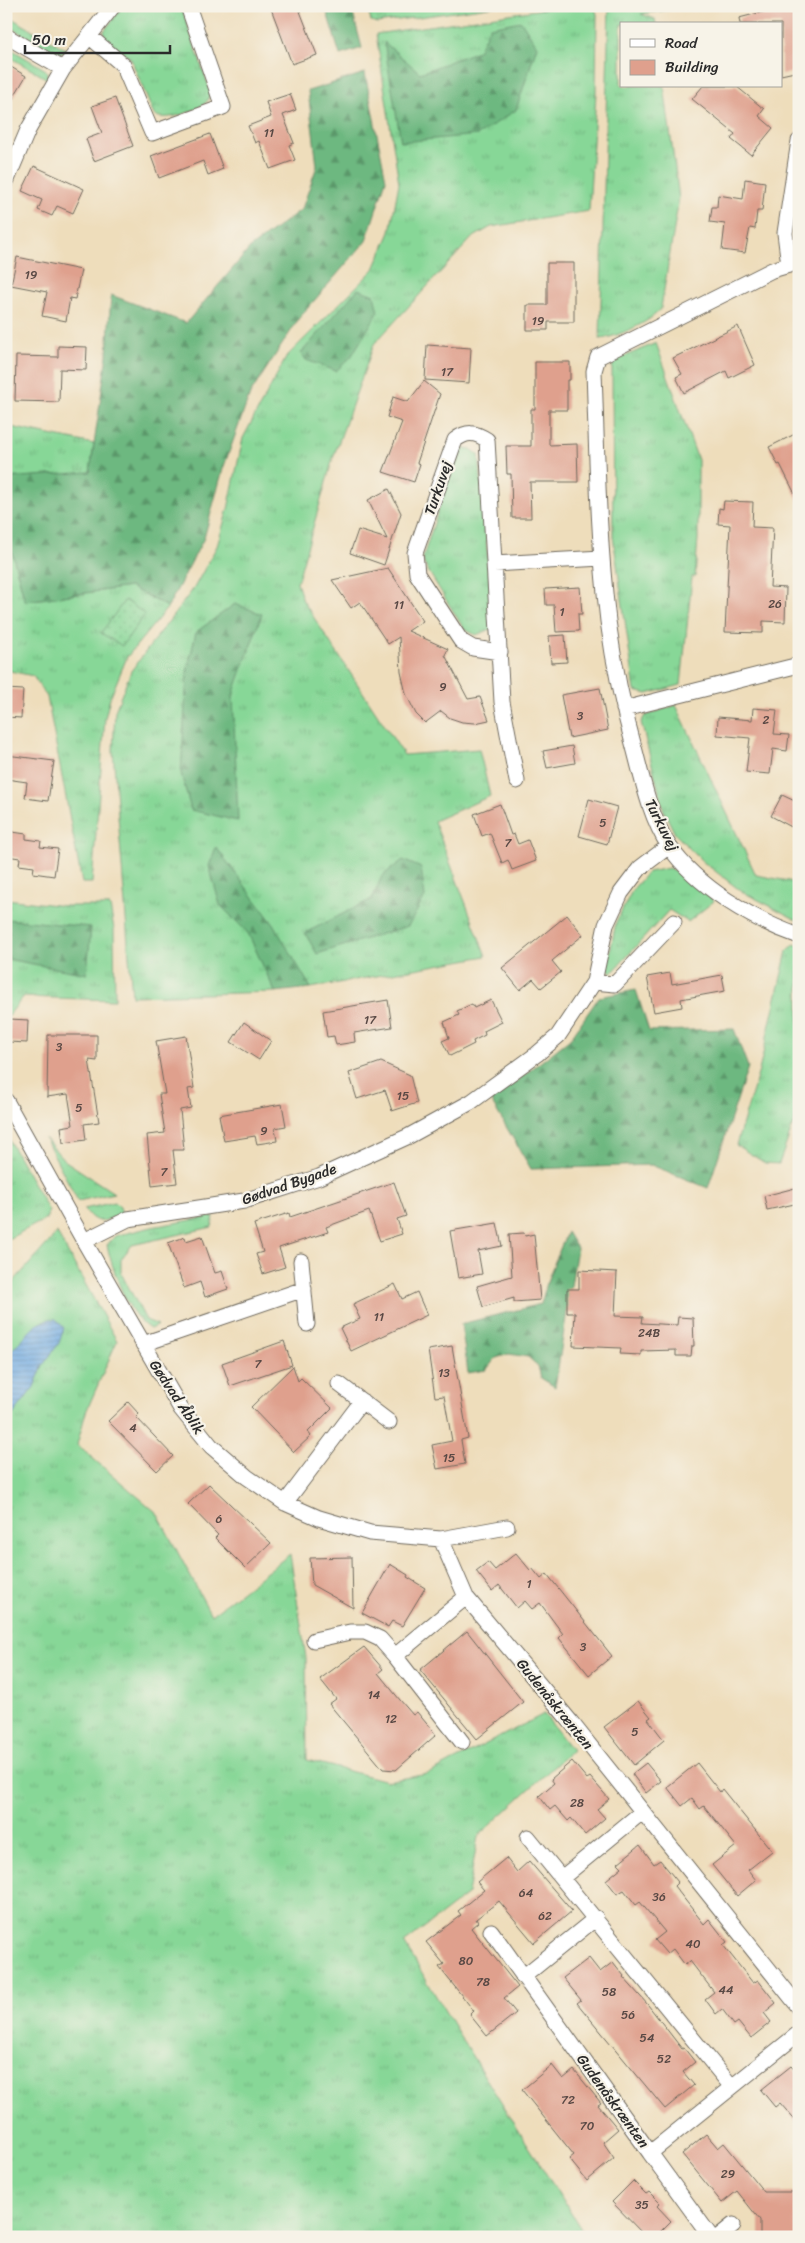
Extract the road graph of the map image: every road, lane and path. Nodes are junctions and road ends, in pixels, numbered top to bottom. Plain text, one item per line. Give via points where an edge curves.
1 (113, 6) edge
2 (188, 6) edge
3 (6, 36) edge
4 (89, 36) junction
5 (63, 69) junction
6 (799, 142) edge
7 (6, 182) edge
8 (794, 263) edge
9 (602, 558) junction
10 (494, 564) junction
11 (500, 652) junction
12 (799, 665) edge
13 (624, 709) junction
14 (517, 781) dead end
15 (669, 846) junction
16 (674, 922) dead end
17 (799, 936) edge
18 (594, 982) junction
19 (6, 1101) edge
20 (84, 1241) junction
21 (302, 1261) dead end
22 (304, 1289) junction
23 (307, 1324) dead end
24 (143, 1344) junction
25 (339, 1384) dead end
26 (362, 1401) junction
27 (389, 1422) dead end
28 (285, 1503) junction
29 (507, 1527) dead end
30 (441, 1539) junction
31 (466, 1597) junction
32 (314, 1640) dead end
33 (395, 1656) junction
34 (462, 1742) dead end
35 (642, 1812) junction
36 (528, 1837) dead end
37 (563, 1877) junction
38 (596, 1918) junction
39 (490, 1931) dead end
40 (523, 1977) junction
41 (799, 2007) edge
42 (799, 2032) edge
43 (732, 2087) junction
44 (650, 2153) junction
45 (733, 2225) dead end
46 (711, 2237) edge
47 (718, 2237) edge

1 - 4 street
2 - 4 street via 223,107 152,133 123,65
3 - 5 street
4 - 5 street
5 - 7 street via 28,130
6 - 8 street, Turkuvej via 785,233
8 - 9 street, Turkuvej via 772,270 598,357 594,371
9 - 10 street
9 - 13 street, Turkuvej via 608,620
10 - 11 street, Turkuvej
10 - 11 street, Turkuvej via 486,440 472,433 462,435 455,440 416,553 417,574 461,641 473,648
11 - 14 street, Turkuvej via 502,702
12 - 13 street
13 - 15 street, Turkuvej via 647,798
15 - 17 street, Turkuvej via 698,879 730,902
15 - 18 street, Gødvad Bygade via 640,868 621,893 606,925
16 - 18 street via 615,984
18 - 20 street, Gødvad Bygade via 558,1036 537,1054 471,1102 409,1136 319,1177 244,1201 128,1219
19 - 20 street
20 - 24 street, Gødvad Åblik
21 - 22 street
22 - 23 street
22 - 24 street, Gødvad Åblik
24 - 28 street, Gødvad Åblik via 181,1409 211,1446 247,1477
25 - 26 street
26 - 27 street
26 - 28 street
28 - 30 street, Gødvad Åblik via 319,1518 370,1533
29 - 30 street, Gødvad Åblik
30 - 31 street, Gudenåskrænten
31 - 33 street
31 - 35 street, Gudenåskrænten
32 - 33 street via 365,1632 380,1639
33 - 34 street
35 - 37 street
35 - 41 street, Gudenåskrænten
36 - 37 street
37 - 38 street
38 - 40 street
38 - 43 street
39 - 40 street, Gudenåskrænten
40 - 44 street, Gudenåskrænten
42 - 43 street, Gudenåskrænten
43 - 44 street, Gudenåskrænten
44 - 46 street, Gudenåskrænten
45 - 47 street

